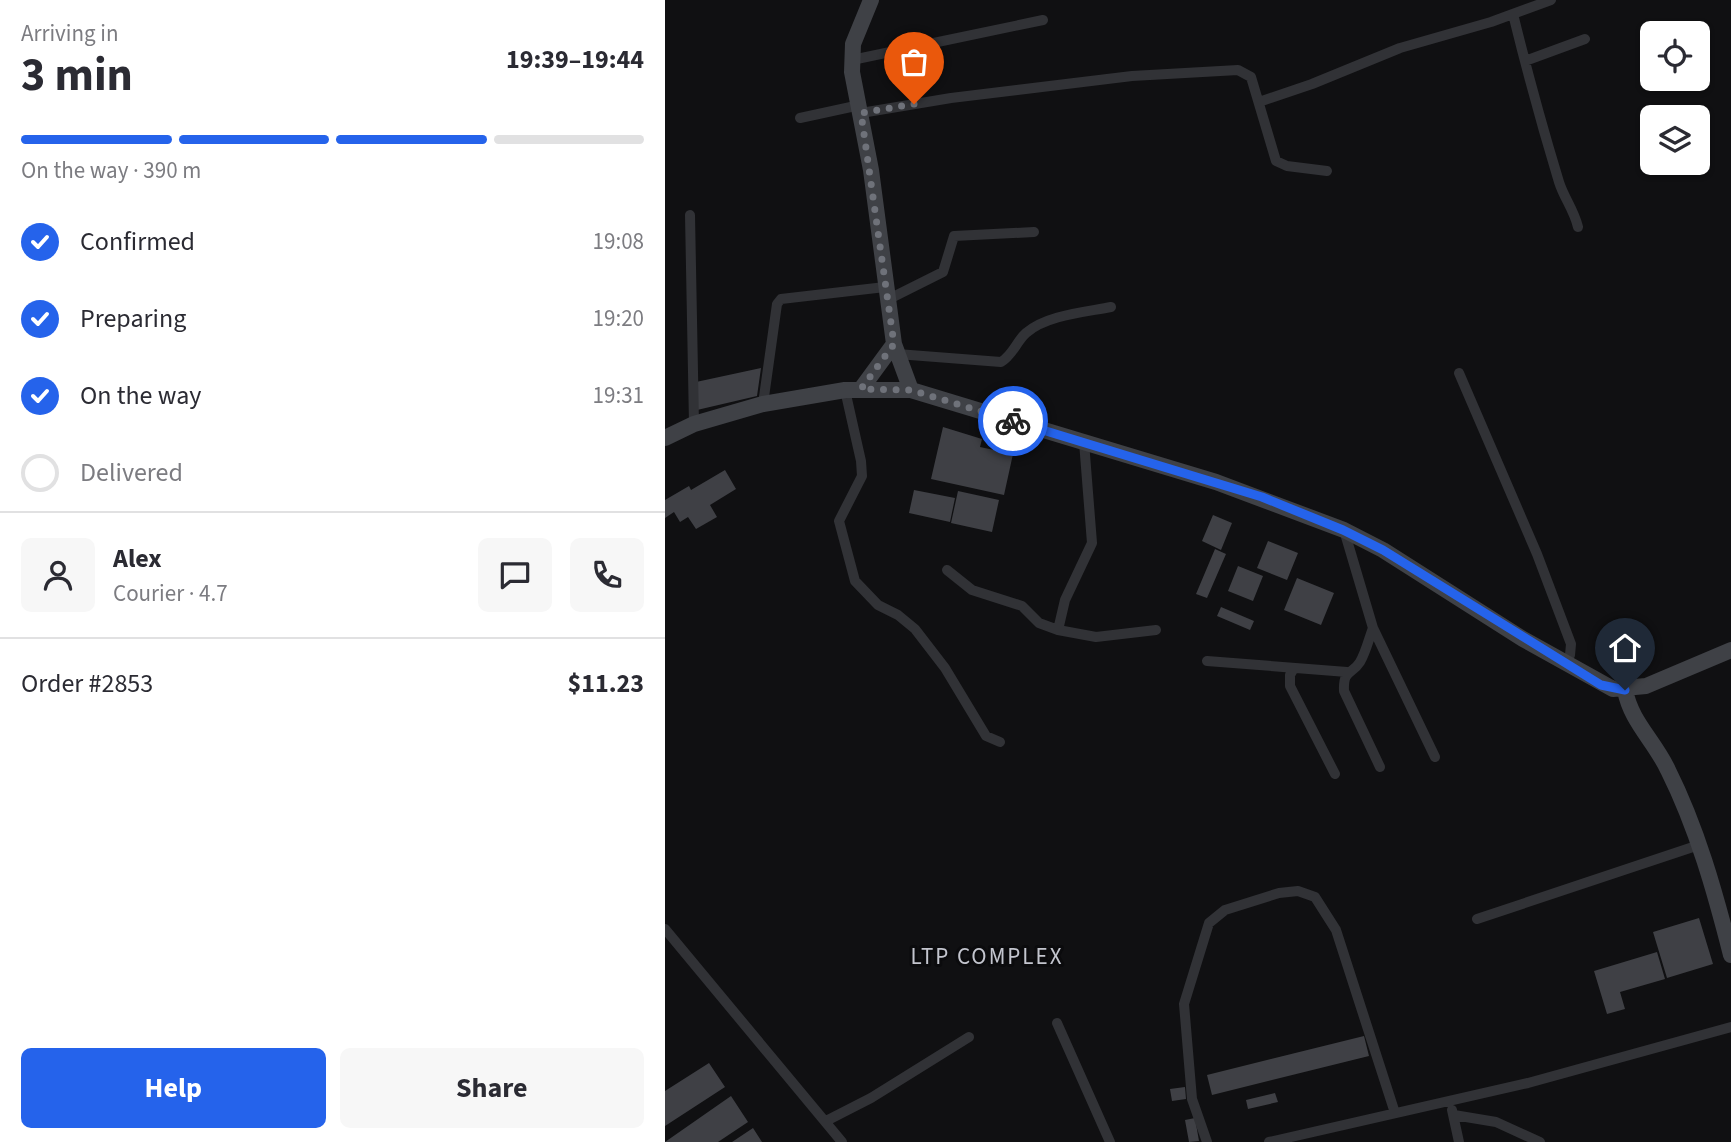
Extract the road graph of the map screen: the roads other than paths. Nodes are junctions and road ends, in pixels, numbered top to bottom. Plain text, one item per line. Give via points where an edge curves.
1 (871, 0) edge
2 (1551, 0) edge
3 (1513, 13) junction
4 (1043, 20) dead end
5 (1585, 39) dead end
6 (852, 60) junction
7 (1525, 61) junction
8 (1259, 102) junction
9 (860, 109) junction
10 (800, 118) dead end
11 (1327, 171) dead end
12 (690, 215) dead end
13 (1578, 227) dead end
14 (1034, 232) dead end
15 (886, 293) junction
16 (1111, 307) dead end
17 (896, 349) junction
18 (1459, 373) dead end
19 (853, 389) junction
20 (911, 390) junction
21 (762, 404) junction
22 (694, 424) junction
23 (665, 438) edge
24 (1084, 442) junction
25 (1343, 530) junction
26 (947, 570) dead end
27 (1373, 628) junction
28 (1058, 629) junction
29 (1156, 630) dead end
30 (1731, 650) edge
31 (1206, 661) dead end
32 (1565, 662) junction
33 (1294, 668) junction
34 (1347, 672) junction
35 (1625, 690) junction
36 (1000, 742) dead end
37 (1436, 757) dead end
38 (1380, 767) dead end
39 (1335, 774) dead end
40 (1699, 845) junction
41 (1477, 919) dead end
42 (665, 929) edge
43 (1731, 955) edge
44 (1057, 1023) dead end
45 (1731, 1027) edge
46 (969, 1037) dead end
47 (1450, 1101) junction
48 (1395, 1113) junction
49 (1454, 1115) junction
50 (826, 1121) junction
51 (842, 1142) edge
52 (1110, 1142) edge
53 (1207, 1142) edge
54 (1269, 1142) edge
55 (1459, 1142) edge
56 (1540, 1142) edge

1 - 6 main road via 856,35
2 - 3 street
3 - 7 street
3 - 8 street via 1400,48
4 - 6 street
5 - 7 street
6 - 9 main road
7 - 13 street via 1562,190
8 - 9 street via 1247,72 1229,69
8 - 11 street via 1276,161
9 - 10 street
9 - 15 main road
12 - 22 street
14 - 15 street via 954,236 943,272
15 - 17 main road
15 - 21 street via 781,299
16 - 17 street via 1041,324 1026,333 1001,362
17 - 19 main road
17 - 20 main road
18 - 32 street via 1567,632 1572,648
19 - 20 main road
19 - 21 main road
19 - 36 street via 862,476 839,521 855,581 878,605 915,629 986,736
20 - 24 main road
21 - 22 main road
22 - 23 main road
24 - 25 main road via 1262,497
24 - 28 street via 1092,543 1065,600
25 - 27 street
25 - 32 main road
26 - 28 street via 972,590 1022,606 1039,623
27 - 34 street via 1359,663
27 - 37 street
28 - 29 street via 1096,637
30 - 35 main road via 1665,679
31 - 33 street
32 - 35 main road via 1601,685
33 - 34 street
33 - 39 street via 1290,686
34 - 38 street via 1344,691
35 - 40 main road via 1629,710 1668,769
40 - 41 street
40 - 43 main road
42 - 50 street
44 - 52 street
45 - 47 street
46 - 50 street
47 - 48 street
47 - 49 street
48 - 53 street via 1326,911 1315,897 1297,891 1279,893 1225,910 1209,922 1189,982 1184,1004 1192,1099
48 - 54 street
49 - 55 street
49 - 56 street via 1496,1122
50 - 51 street

